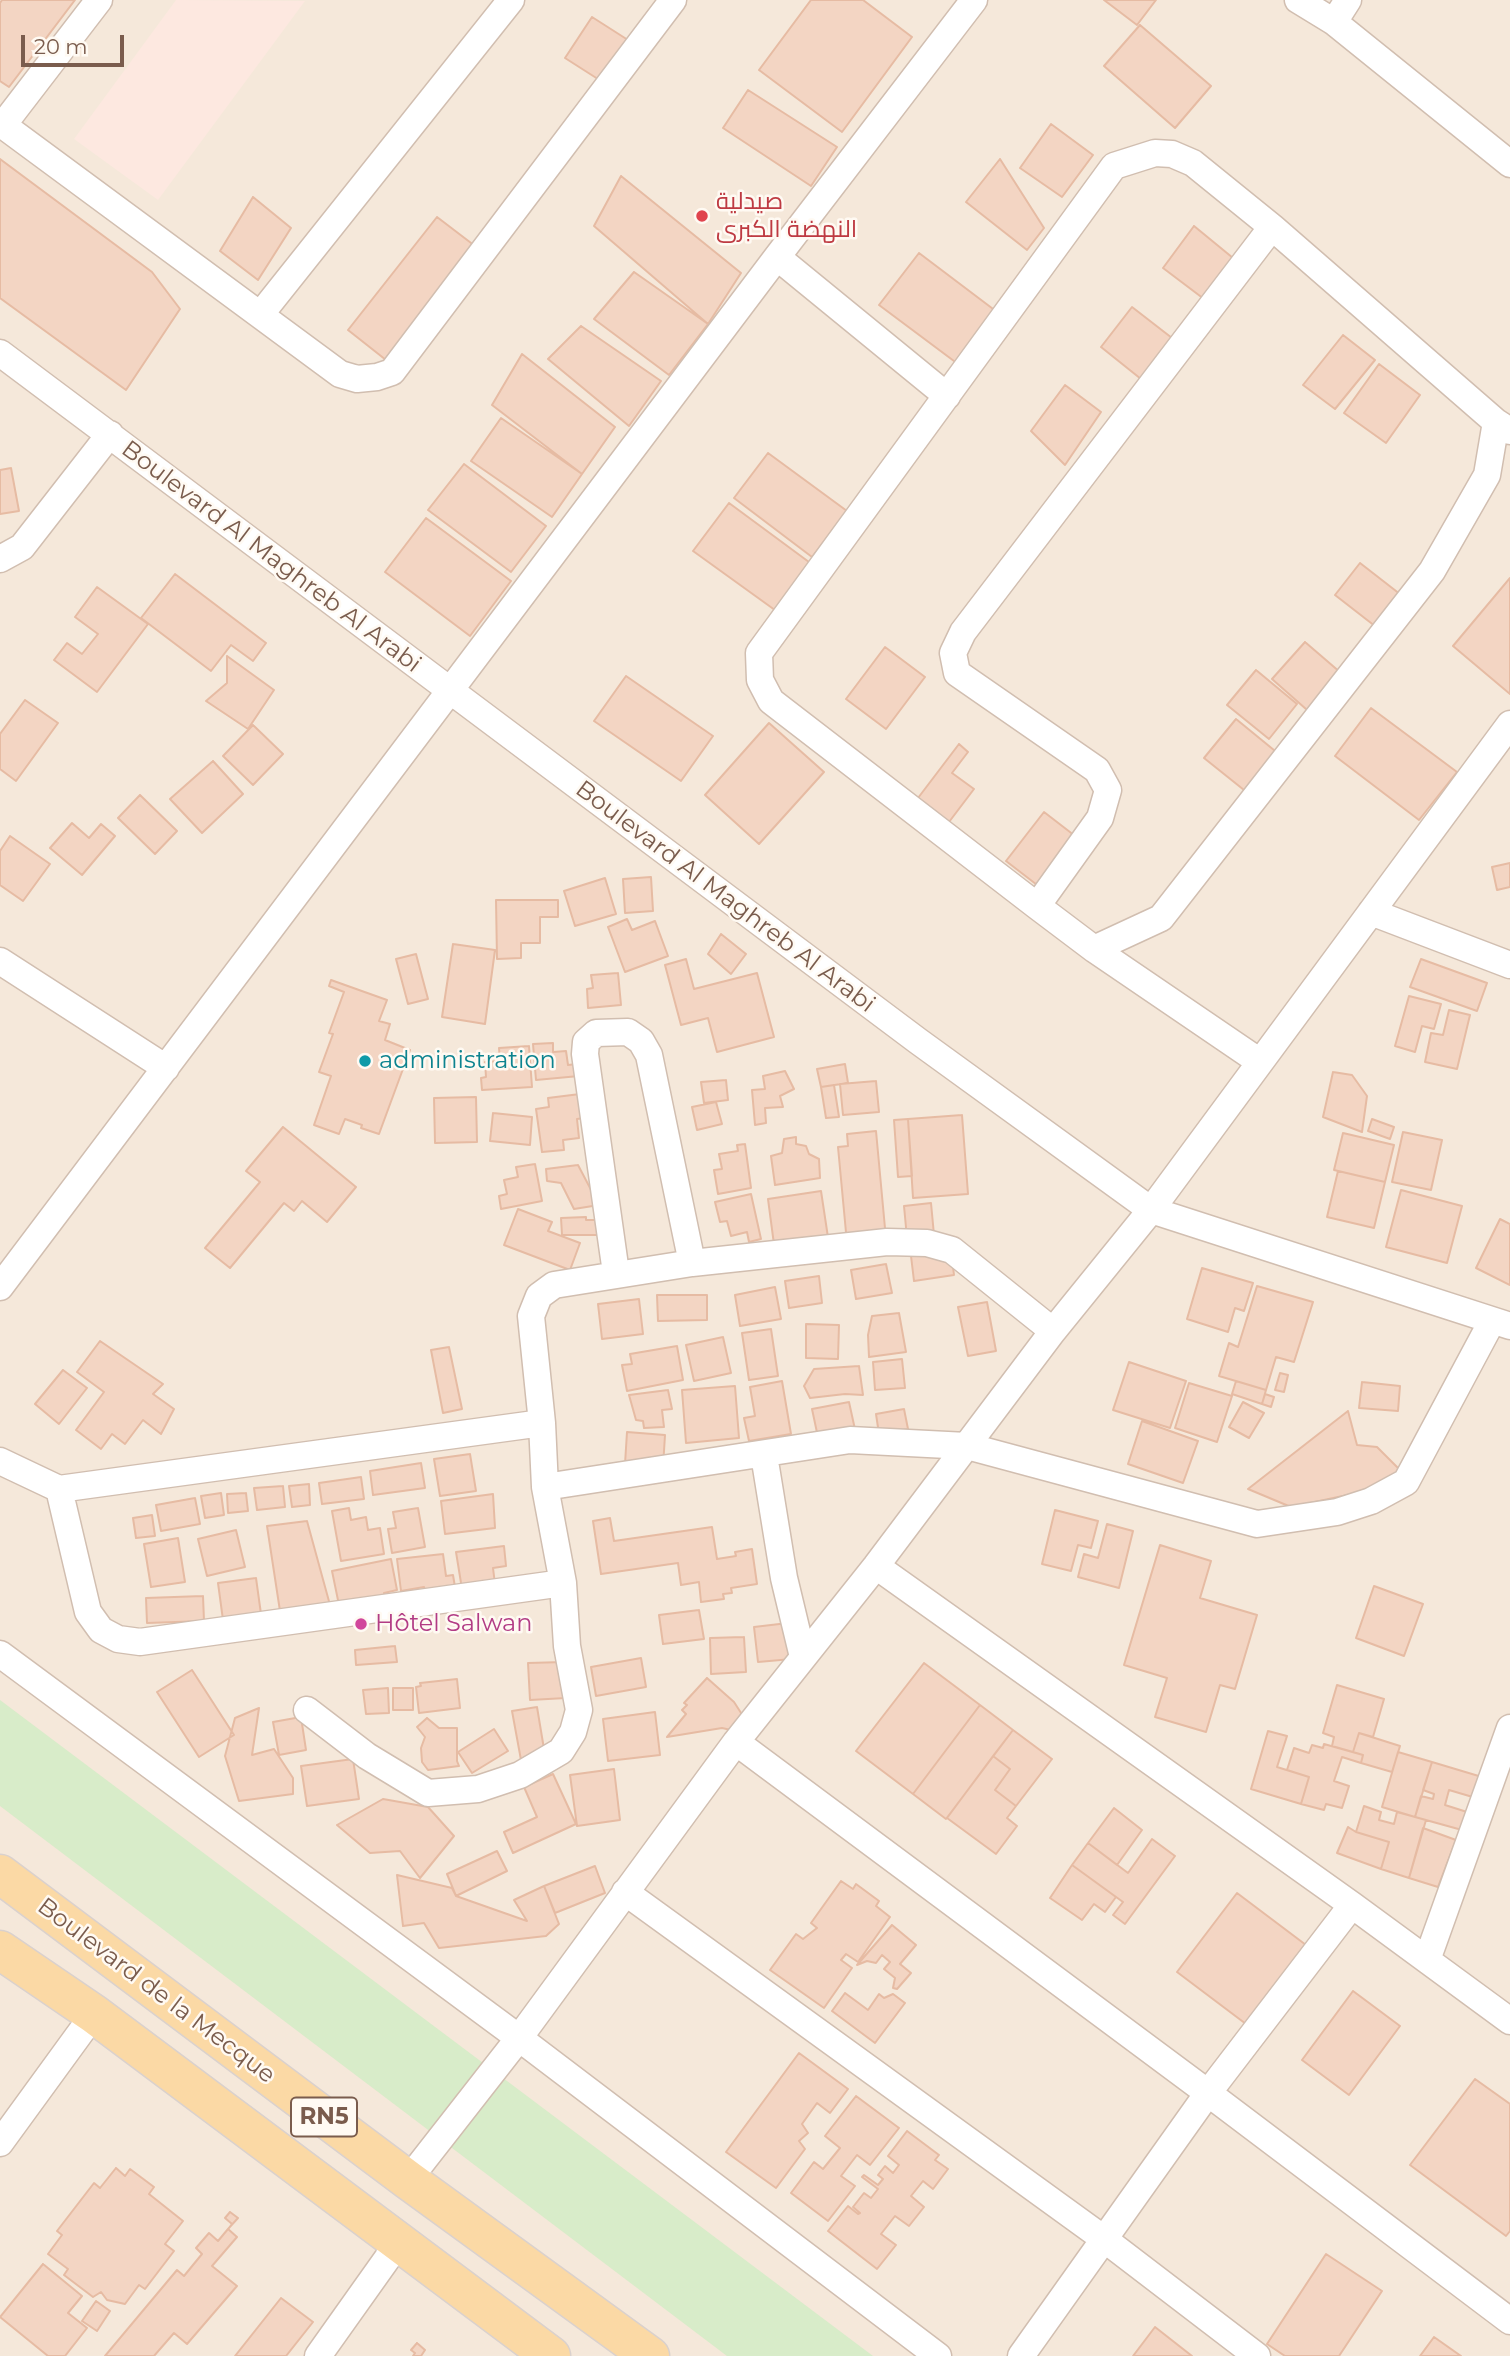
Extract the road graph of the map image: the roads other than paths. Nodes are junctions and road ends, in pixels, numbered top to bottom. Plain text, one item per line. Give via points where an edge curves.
1 (99, 0) edge
2 (511, 0) edge
3 (673, 0) edge
4 (974, 0) edge
5 (1298, 0) edge
6 (1341, 11) edge
7 (1, 124) edge
8 (1510, 164) edge
9 (1272, 227) junction
10 (777, 257) junction
11 (260, 314) junction
12 (0, 353) edge
13 (947, 396) junction
14 (1503, 427) edge
15 (110, 434) junction
16 (0, 559) edge
17 (449, 692) junction
18 (1510, 724) edge
19 (1037, 906) junction
20 (1371, 912) junction
21 (1094, 949) junction
22 (0, 961) edge
23 (1510, 965) edge
24 (1260, 1062) junction
25 (166, 1068) junction
26 (1151, 1210) junction
27 (692, 1263) junction
28 (616, 1273) junction
29 (0, 1287) edge
30 (1501, 1323) edge
31 (1053, 1331) junction
32 (542, 1423) junction
33 (967, 1446) junction
34 (764, 1455) junction
35 (0, 1461) edge
36 (545, 1487) junction
37 (59, 1489) junction
38 (876, 1566) junction
39 (563, 1583) junction
40 (0, 1654) edge
41 (803, 1657) junction
42 (307, 1710) dead end
43 (1510, 1728) edge
44 (736, 1742) junction
45 (0, 1874) edge
46 (625, 1892) junction
47 (1352, 1905) junction
48 (0, 1950) edge
49 (1427, 1960) junction
50 (94, 2014) junction
51 (1510, 2021) edge
52 (519, 2038) junction
53 (1209, 2093) junction
54 (0, 2143) edge
55 (408, 2180) junction
56 (1104, 2239) junction
57 (399, 2242) junction
58 (1510, 2321) edge
59 (318, 2356) edge
60 (551, 2356) edge
61 (650, 2356) edge
62 (938, 2356) edge
63 (1021, 2356) edge
64 (1257, 2356) edge

1 - 7 street
2 - 11 street
3 - 11 street via 392,372 357,379 340,374
4 - 10 street
5 - 6 street
6 - 8 street
7 - 11 street
9 - 13 street via 1194,163 1172,154 1156,153 1114,166
9 - 14 street
9 - 19 street via 963,632 953,653 957,673 1097,770 1108,790 1100,818
10 - 13 street
10 - 17 street
12 - 15 street, Boulevard Al Maghreb Al Arabi
13 - 19 street via 759,653 760,680 771,701
14 - 21 street via 1487,475 1432,571 1161,918
15 - 16 street via 22,547
15 - 17 street, Boulevard Al Maghreb Al Arabi
17 - 25 street
17 - 26 street, Boulevard Al Maghreb Al Arabi
18 - 20 street
19 - 21 street
20 - 23 street
20 - 24 street
21 - 24 street
22 - 25 street
24 - 26 street
25 - 29 street
26 - 30 street, Boulevard Al Maghreb Al Arabi
26 - 31 street
27 - 28 street
27 - 28 street via 649,1055 641,1041 628,1032 596,1032 586,1042 584,1054
27 - 31 street via 887,1242 927,1243 952,1250
28 - 32 street via 554,1285 539,1296 531,1316
30 - 33 street via 1406,1482 1337,1512 1257,1524
31 - 33 street
32 - 36 street
32 - 37 street
33 - 34 street via 850,1440
33 - 38 street
34 - 36 street
34 - 41 street via 784,1578
35 - 37 street
36 - 39 street
37 - 39 street via 89,1612 101,1630 118,1639 140,1642
38 - 41 street
38 - 47 street
39 - 42 street via 566,1646 579,1710 561,1751 520,1775 478,1789 428,1793 367,1756
40 - 52 street
41 - 44 street
43 - 49 street
44 - 46 street
44 - 53 street
45 - 55 main road, Boulevard de la Mecque / RN5
46 - 52 street
46 - 56 street
47 - 49 street
47 - 53 street
48 - 50 main road, RN5
49 - 51 street
50 - 54 street
50 - 57 main road, RN5
52 - 55 street
52 - 62 street
53 - 56 street
53 - 58 street
55 - 61 main road, Boulevard de la Mecque / RN5
56 - 63 street
56 - 64 street
57 - 59 street
57 - 60 main road, RN5

